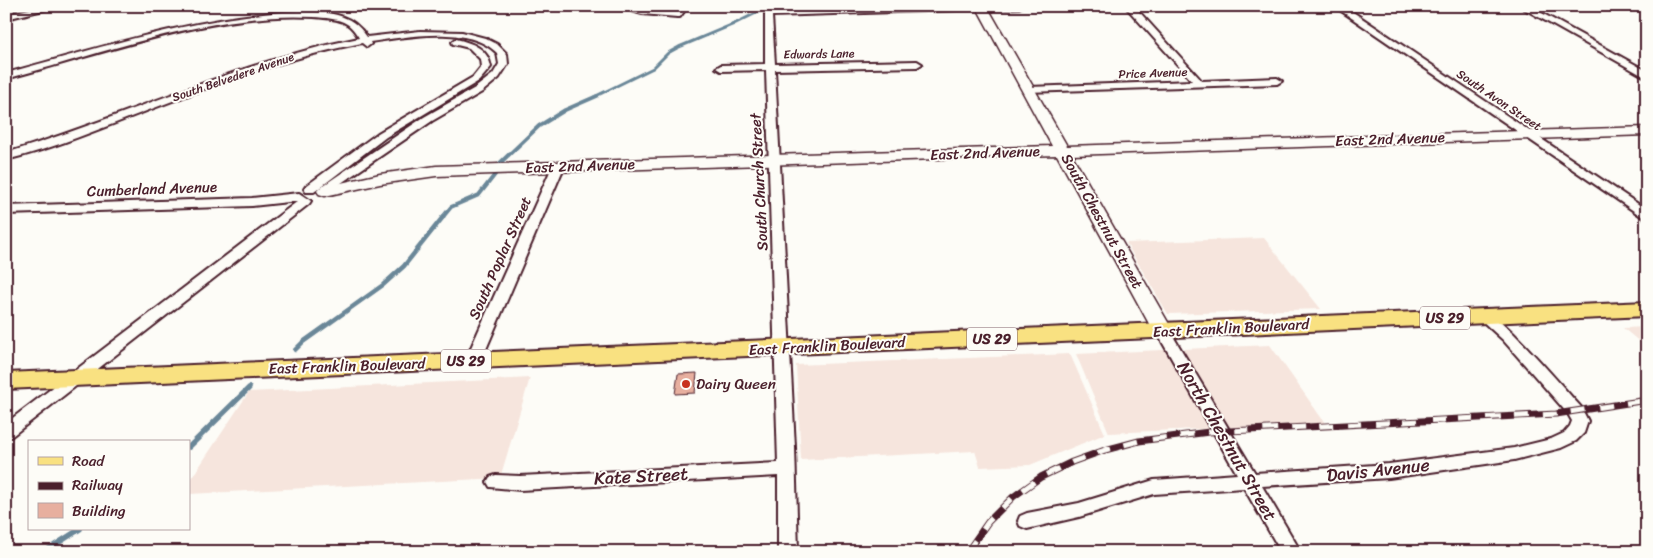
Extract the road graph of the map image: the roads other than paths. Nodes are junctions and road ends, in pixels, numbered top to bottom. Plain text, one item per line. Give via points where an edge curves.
1 (56, 6) edge
2 (300, 6) edge
3 (620, 6) edge
4 (684, 6) edge
5 (1019, 6) edge
6 (1129, 6) edge
7 (1338, 6) edge
8 (1523, 6) edge
9 (982, 7) edge
10 (289, 12) junction
11 (6, 17) edge
12 (366, 42) junction
13 (917, 64) dead end
14 (770, 67) junction
15 (721, 68) dead end
16 (1647, 75) edge
17 (6, 76) edge
18 (1277, 81) dead end
19 (1200, 84) junction
20 (1029, 90) junction
21 (1647, 131) edge
22 (1527, 134) junction
23 (1062, 150) junction
24 (6, 157) edge
25 (773, 160) junction
26 (6, 165) edge
27 (558, 167) junction
28 (313, 194) junction
29 (6, 210) edge
30 (1647, 216) edge
31 (1647, 309) edge
32 (1485, 316) junction
33 (1163, 331) junction
34 (781, 348) junction
35 (473, 361) junction
36 (75, 378) junction
37 (6, 381) edge
38 (6, 432) edge
39 (786, 469) junction
40 (496, 482) dead end
41 (1249, 482) junction
42 (1027, 522) dead end
43 (788, 552) edge
44 (1291, 552) edge

1 - 11 street
2 - 10 street
3 - 4 street via 646,14 677,15
5 - 9 street
6 - 19 street
7 - 22 street, South Avon Street
8 - 16 street
9 - 14 street, South Church Street via 768,14
9 - 20 street, South Chestnut Street
10 - 12 street via 326,14 343,19 354,24
10 - 17 street via 205,23
12 - 24 street, South Belvedere Avenue via 319,49 258,66
12 - 26 street, South Belvedere Avenue via 250,76 90,138
12 - 28 street, South Belvedere Avenue via 453,41 472,46 483,54 486,67 476,79 382,135
12 - 28 street, South Belvedere Avenue via 430,33 471,36 495,46 502,54 504,64 491,81
13 - 14 street, Edwards Lane
14 - 15 street, Edwards Lane
14 - 25 street, South Church Street
18 - 19 street, Price Avenue
19 - 20 street, Price Avenue
20 - 23 street, South Chestnut Street
21 - 22 street, East 2nd Avenue
22 - 23 street, East 2nd Avenue
22 - 30 street, South Avon Street
23 - 25 street, East 2nd Avenue
23 - 33 street, South Chestnut Street
25 - 27 street, East 2nd Avenue
25 - 34 street, South Church Street
27 - 28 street, East 2nd Avenue via 436,171
27 - 35 street, South Poplar Street
28 - 29 street, Cumberland Avenue via 252,202
28 - 36 street, South Belvedere Avenue
31 - 32 main road, East Franklin Boulevard / US 29
32 - 33 main road, East Franklin Boulevard / US 29
32 - 41 street, Davis Avenue via 1575,411 1580,422 1570,437 1514,454 1389,471
33 - 34 main road, East Franklin Boulevard / US 29
33 - 41 street, North Chestnut Street
34 - 35 main road, East Franklin Boulevard / US 29
34 - 39 street, South Church Street
35 - 36 main road, East Franklin Boulevard / US 29
36 - 37 main road, East Franklin Boulevard / US 29
36 - 38 street, South Belvedere Avenue
39 - 40 street, Kate Street
39 - 43 street, South Church Street
41 - 42 street, Davis Avenue via 1154,487
41 - 44 street, North Chestnut Street

